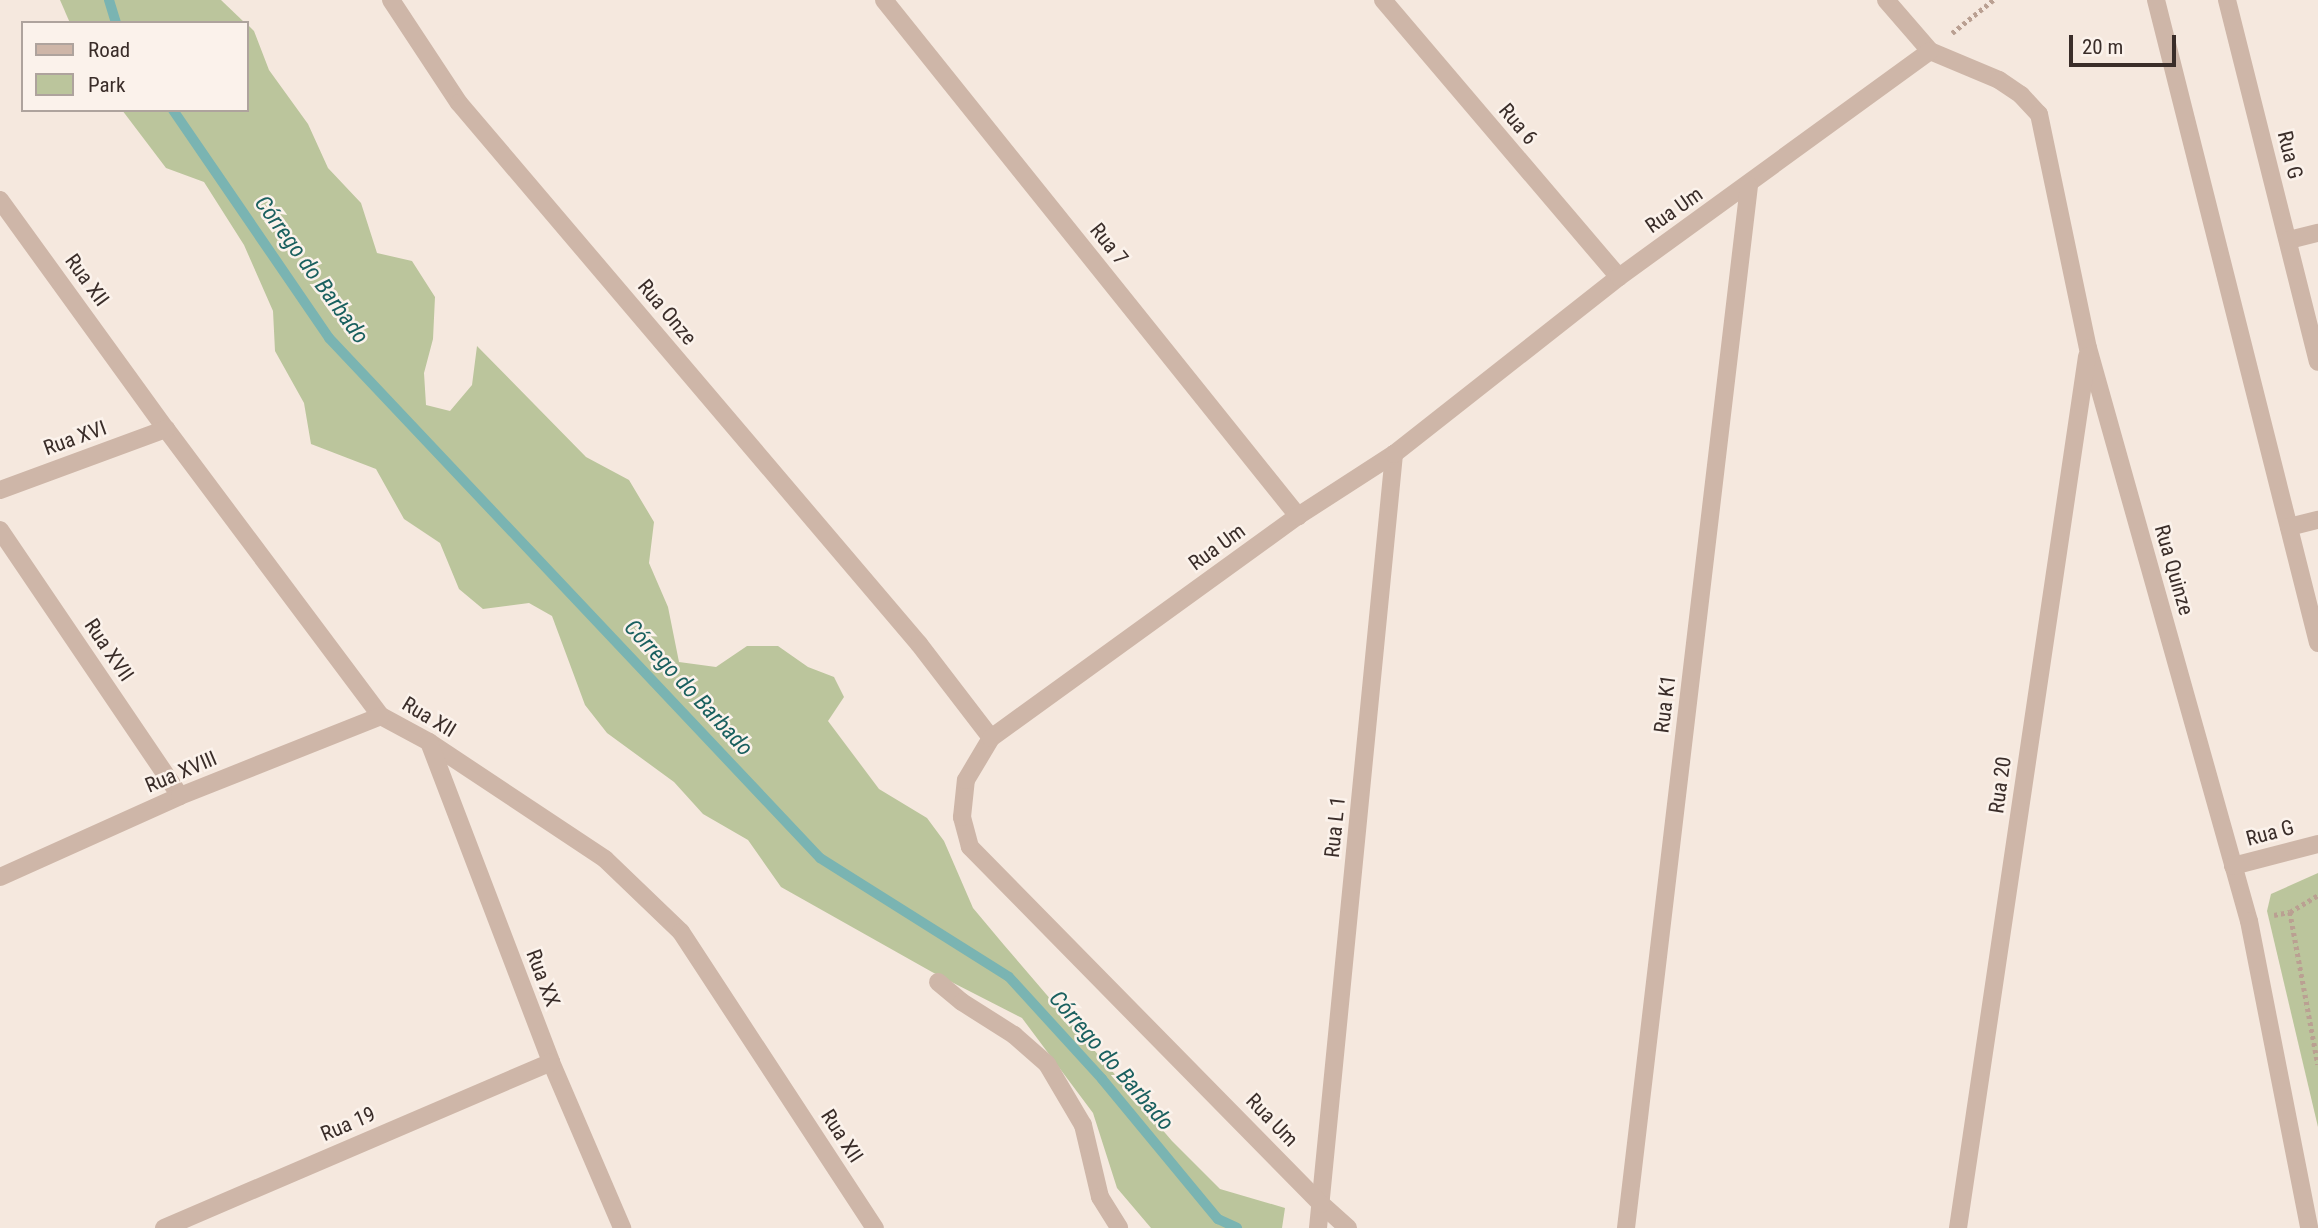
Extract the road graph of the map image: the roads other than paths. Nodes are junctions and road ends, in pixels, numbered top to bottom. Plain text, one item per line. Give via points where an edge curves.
1 (391, 0) edge
2 (884, 0) edge
3 (1383, 0) edge
4 (1886, 0) edge
5 (2156, 0) edge
6 (2227, 0) edge
7 (1930, 51) junction
8 (1749, 184) junction
9 (0, 200) edge
10 (2318, 233) edge
11 (2288, 240) junction
12 (1619, 277) junction
13 (2088, 348) junction
14 (2318, 362) edge
15 (166, 429) junction
16 (1394, 454) junction
17 (0, 490) edge
18 (1298, 516) junction
19 (2318, 520) edge
20 (2289, 527) junction
21 (0, 530) edge
22 (2318, 643) edge
23 (381, 716) junction
24 (991, 738) junction
25 (429, 742) junction
26 (180, 796) junction
27 (2318, 844) edge
28 (2233, 866) junction
29 (0, 877) edge
30 (938, 982) dead end
31 (551, 1062) junction
32 (1321, 1204) junction
33 (164, 1228) edge
34 (622, 1228) edge
35 (875, 1228) edge
36 (1119, 1228) edge
37 (1318, 1228) edge
38 (1348, 1228) edge
39 (1626, 1228) edge
40 (1958, 1228) edge
41 (2309, 1228) edge

1 - 24 street, Rua Onze via 459,103 919,644
2 - 18 street, Rua 7
3 - 12 street, Rua 6
4 - 7 street, Rua Quinze
5 - 20 street
6 - 11 street, Rua G
7 - 8 street, Rua Um
7 - 13 street, Rua Quinze via 1999,80 2039,114
8 - 12 street, Rua Um
8 - 39 street, Rua K1
9 - 15 street, Rua XII
10 - 11 street
11 - 14 street, Rua G
12 - 16 street, Rua Um
13 - 28 street, Rua Quinze
13 - 40 street, Rua 20
15 - 17 street, Rua XVI
15 - 23 street, Rua XII
16 - 18 street, Rua Um
16 - 32 street, Rua L 1
18 - 24 street, Rua Um
19 - 20 street
20 - 22 street
21 - 26 street, Rua XVII
23 - 25 street, Rua XII
23 - 26 street, Rua XVIII
24 - 32 street, Rua Um via 966,780 962,817 970,847
25 - 31 street, Rua XX
25 - 35 street, Rua XII via 605,859 681,932
26 - 29 street, Rua XVIII
27 - 28 street, Rua G
28 - 41 street, Rua Quinze via 2249,921
30 - 36 street via 1047,1064 1083,1125 1100,1197
31 - 33 street, Rua 19
31 - 34 street, Rua XX
32 - 37 street, Rua L 1
32 - 38 street, Rua Um

